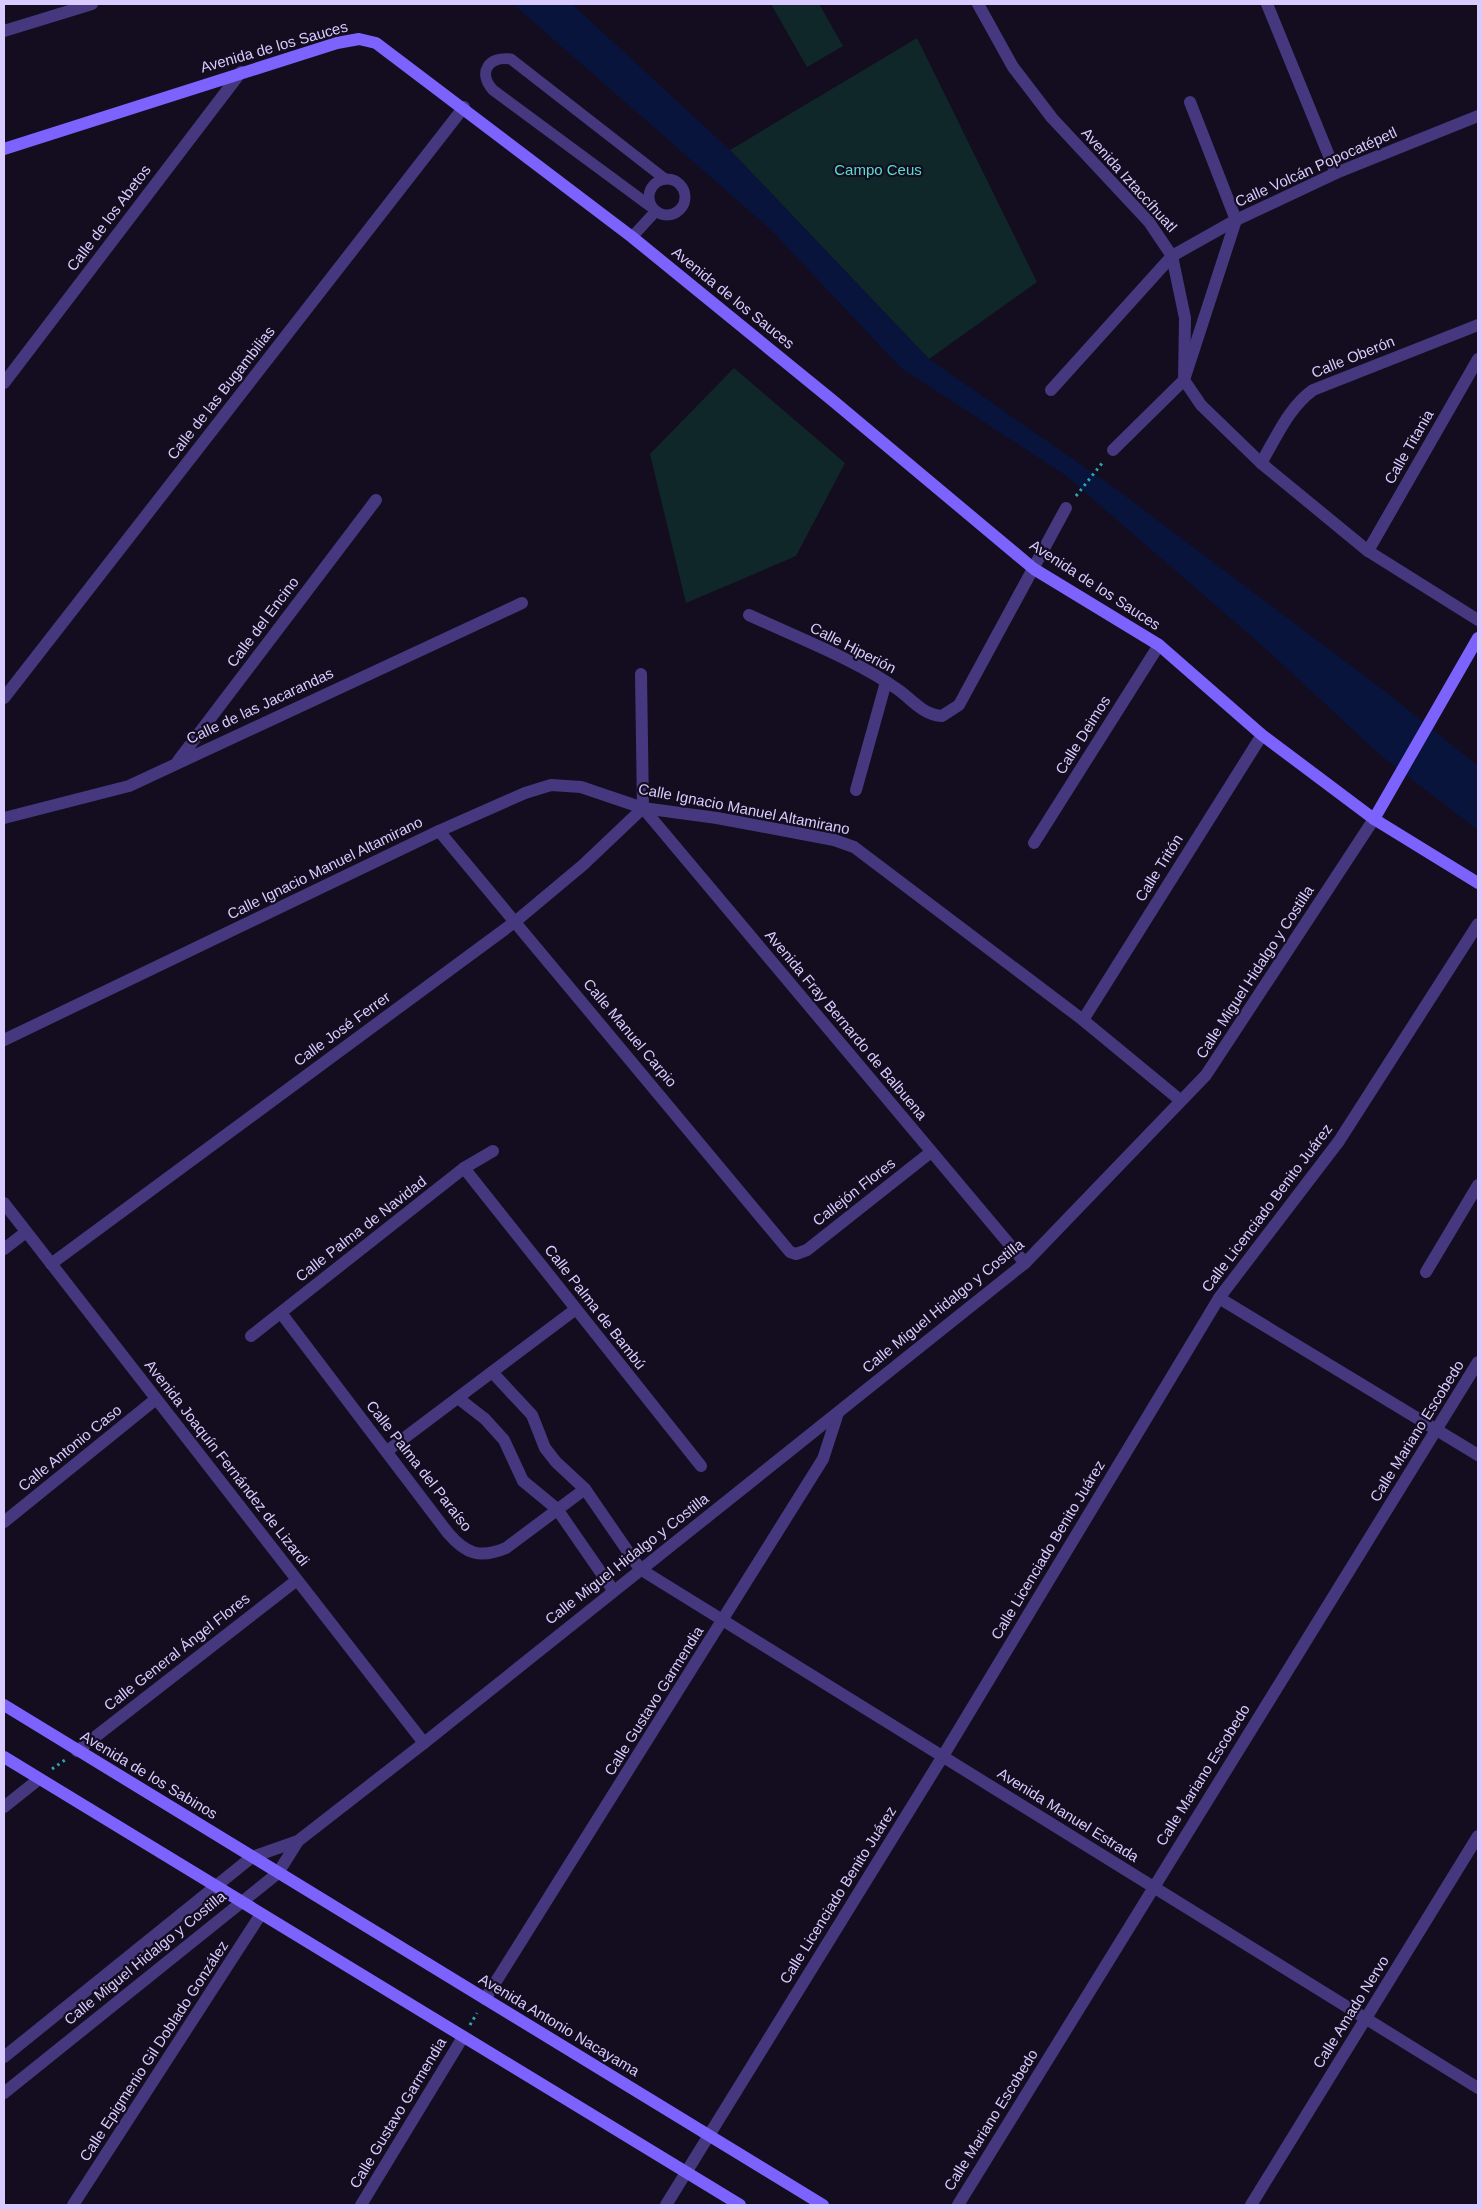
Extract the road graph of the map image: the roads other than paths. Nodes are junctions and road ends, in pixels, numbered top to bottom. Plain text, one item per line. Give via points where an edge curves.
1 (92, 4) edge
2 (978, 4) edge
3 (1267, 4) edge
4 (4, 31) edge
5 (241, 72) junction
6 (1190, 102) dead end
7 (464, 108) junction
8 (1478, 116) edge
9 (4, 149) edge
10 (1336, 173) junction
11 (665, 179) junction
12 (652, 209) junction
13 (1236, 220) junction
14 (632, 237) junction
15 (1172, 256) junction
16 (1478, 325) edge
17 (1478, 359) edge
18 (1184, 380) junction
19 (4, 383) edge
20 (1051, 390) dead end
21 (1112, 450) road end
22 (1261, 463) junction
23 (376, 500) dead end
24 (1066, 508) road end
25 (1368, 551) junction
26 (1034, 569) junction
27 (522, 603) dead end
28 (749, 615) dead end
29 (1478, 620) edge
30 (1478, 638) edge
31 (1159, 645) junction
32 (641, 674) dead end
33 (886, 682) junction
34 (4, 698) edge
35 (1262, 735) junction
36 (177, 763) junction
37 (856, 790) dead end
38 (643, 808) junction
39 (4, 818) edge
40 (1374, 819) junction
41 (439, 831) junction
42 (1034, 843) dead end
43 (1478, 883) edge
44 (516, 921) junction
45 (1478, 924) edge
46 (1083, 1020) junction
47 (4, 1040) edge
48 (1180, 1100) junction
49 (493, 1151) dead end
50 (932, 1152) junction
51 (464, 1168) junction
52 (1478, 1185) edge
53 (4, 1204) edge
54 (26, 1232) junction
55 (4, 1249) edge
56 (796, 1254) joint
57 (1024, 1263) junction
58 (51, 1264) junction
59 (1426, 1272) dead end
60 (1219, 1298) junction
61 (576, 1309) junction
62 (281, 1313) junction
63 (251, 1336) dead end
64 (1478, 1362) edge
65 (492, 1372) junction
66 (458, 1398) junction
67 (156, 1399) junction
68 (838, 1413) junction
69 (1436, 1430) junction
70 (386, 1451) junction
71 (1478, 1455) edge
72 (701, 1466) dead end
73 (585, 1489) junction
74 (557, 1509) junction
75 (4, 1522) edge
76 (640, 1569) junction
77 (296, 1580) junction
78 (613, 1590) junction
79 (724, 1621) junction
80 (4, 1705) edge
81 (424, 1743) junction
82 (78, 1751) junction
83 (943, 1756) junction
84 (4, 1757) edge
85 (39, 1779) junction
86 (4, 1806) edge
87 (1478, 1836) edge
88 (298, 1841) junction
89 (252, 1857) junction
90 (278, 1873) junction
91 (216, 1886) junction
92 (1154, 1887) junction
93 (241, 1902) junction
94 (261, 1914) junction
95 (485, 1999) junction
96 (1366, 2018) junction
97 (463, 2037) junction
98 (4, 2057) edge
99 (1478, 2088) edge
100 (4, 2093) edge
101 (709, 2135) junction
102 (686, 2172) junction
103 (73, 2205) edge
104 (361, 2205) edge
105 (666, 2205) edge
106 (740, 2205) edge
107 (823, 2205) edge
108 (958, 2205) edge
109 (1251, 2205) edge

1 - 4 street
2 - 15 street, Avenida Iztaccíhuatl via 1014,66 1052,118 1149,222
3 - 10 street
5 - 7 main road, Avenida de los Sauces via 352,39 365,40 381,45
5 - 9 main road, Avenida de los Sauces
5 - 19 street, Calle de los Abetos
6 - 13 street
7 - 14 main road, Avenida de los Sauces
7 - 34 street, Calle de las Bugambilias
8 - 10 street, Calle Volcán Popocatépetl
10 - 13 street, Calle Volcán Popocatépetl
11 - 12 lane via 658,181 649,192
11 - 12 lane via 672,179 683,188 684,203 681,209 668,216
11 - 12 lane via 511,59 500,58 491,62 486,77 493,90
12 - 14 lane
13 - 15 street, Calle Volcán Popocatépetl
13 - 18 street
14 - 26 main road, Avenida de los Sauces
15 - 18 street, Avenida Iztaccíhuatl via 1185,318
15 - 20 street, Calle Volcán Popocatépetl
16 - 22 street, Calle Oberón via 1313,390 1291,412
17 - 25 street, Calle Titania
18 - 21 street
18 - 22 street via 1201,405
22 - 25 street
23 - 36 street, Calle del Encino
24 - 26 street
25 - 29 street
26 - 31 main road, Avenida de los Sauces
26 - 33 street, Calle Hiperión via 953,711 942,716 931,714
27 - 36 street, Calle de las Jacarandas
28 - 33 street, Calle Hiperión
30 - 40 main road, Calle Miguel Hidalgo y Costilla
31 - 35 main road, Avenida de los Sauces
31 - 42 street, Calle Deimos
32 - 38 street
33 - 37 street
35 - 40 main road, Avenida de los Sauces
35 - 46 street, Calle Tritón
36 - 39 street, Calle de las Jacarandas via 129,786
38 - 41 street, Calle Ignacio Manuel Altamirano via 581,787 551,785
38 - 44 street, Calle José Ferrer
38 - 46 street, Calle Ignacio Manuel Altamirano via 834,840 854,848
38 - 50 street, Avenida Fray Bernardo de Balbuena
40 - 43 main road, Avenida de los Sauces
40 - 48 street, Calle Miguel Hidalgo y Costilla via 1225,1049 1206,1075
41 - 44 street, Calle Manuel Carpio
41 - 47 street, Calle Ignacio Manuel Altamirano
44 - 56 street, Calle Manuel Carpio via 790,1252
44 - 58 street, Calle José Ferrer
45 - 60 street, Calle Licenciado Benito Juárez via 1340,1141
46 - 48 street, Calle Ignacio Manuel Altamirano
48 - 57 street, Calle Miguel Hidalgo y Costilla
49 - 51 street, Calle Palma de Navidad
50 - 56 street, Callejón Flores via 808,1250
50 - 57 street, Avenida Fray Bernardo de Balbuena
51 - 61 street, Calle Palma de Bambú
51 - 62 street, Calle Palma de Navidad
52 - 59 street
53 - 54 street, Avenida Joaquín Fernández de Lizardi
54 - 55 street
54 - 58 street, Avenida Joaquín Fernández de Lizardi
57 - 68 street, Calle Miguel Hidalgo y Costilla
58 - 67 street, Avenida Joaquín Fernández de Lizardi
60 - 69 street
60 - 83 street, Calle Licenciado Benito Juárez
61 - 65 street
61 - 72 street, Calle Palma de Bambú
62 - 63 street, Calle Palma de Navidad
62 - 70 street, Calle Palma del Paraíso
64 - 69 street, Calle Mariano Escobedo
65 - 66 street
65 - 73 street via 532,1415 550,1455
66 - 70 street
66 - 74 street via 495,1429 523,1481
67 - 75 street, Calle Antonio Caso
67 - 77 street, Avenida Joaquín Fernández de Lizardi
68 - 76 street, Calle Miguel Hidalgo y Costilla
68 - 79 street, Calle Gustavo Garmendia via 823,1459
69 - 71 street
69 - 92 street, Calle Mariano Escobedo
70 - 74 street, Calle Palma del Paraíso via 448,1533 473,1553 492,1554 506,1548
73 - 74 street, Calle Palma del Paraíso
73 - 76 street
74 - 78 street
76 - 78 street, Calle Miguel Hidalgo y Costilla
76 - 79 street, Avenida Manuel Estrada
77 - 81 street, Avenida Joaquín Fernández de Lizardi
77 - 82 street, Calle General Ángel Flores
78 - 81 street, Calle Miguel Hidalgo y Costilla
79 - 83 street, Avenida Manuel Estrada
79 - 95 street, Calle Gustavo Garmendia
80 - 82 main road, Avenida de los Sabinos
81 - 88 street, Calle Miguel Hidalgo y Costilla
82 - 89 main road, Avenida de los Sabinos
83 - 92 street, Avenida Manuel Estrada
83 - 101 street, Calle Licenciado Benito Juárez
84 - 85 main road
85 - 86 street
85 - 91 main road
87 - 96 street, Calle Amado Nervo
88 - 89 street, Calle Miguel Hidalgo y Costilla
88 - 90 street, Calle Miguel Hidalgo y Costilla
89 - 90 main road, Avenida de los Sabinos
89 - 91 street, Calle Miguel Hidalgo y Costilla
90 - 93 street, Calle Miguel Hidalgo y Costilla
90 - 95 main road, Avenida Antonio Nacayama
91 - 93 main road
91 - 98 street, Calle Miguel Hidalgo y Costilla
92 - 96 street, Avenida Manuel Estrada
92 - 108 street, Calle Mariano Escobedo
93 - 94 main road
93 - 100 street, Calle Miguel Hidalgo y Costilla
94 - 97 main road
94 - 103 street, Calle Epigmenio Gil Doblado González
95 - 101 main road, Avenida Antonio Nacayama
96 - 99 street, Avenida Manuel Estrada
96 - 109 street, Calle Amado Nervo
97 - 102 main road
97 - 104 street, Calle Gustavo Garmendia
101 - 102 street, Calle Licenciado Benito Juárez
101 - 107 main road, Avenida Antonio Nacayama
102 - 105 street, Calle Licenciado Benito Juárez
102 - 106 main road

